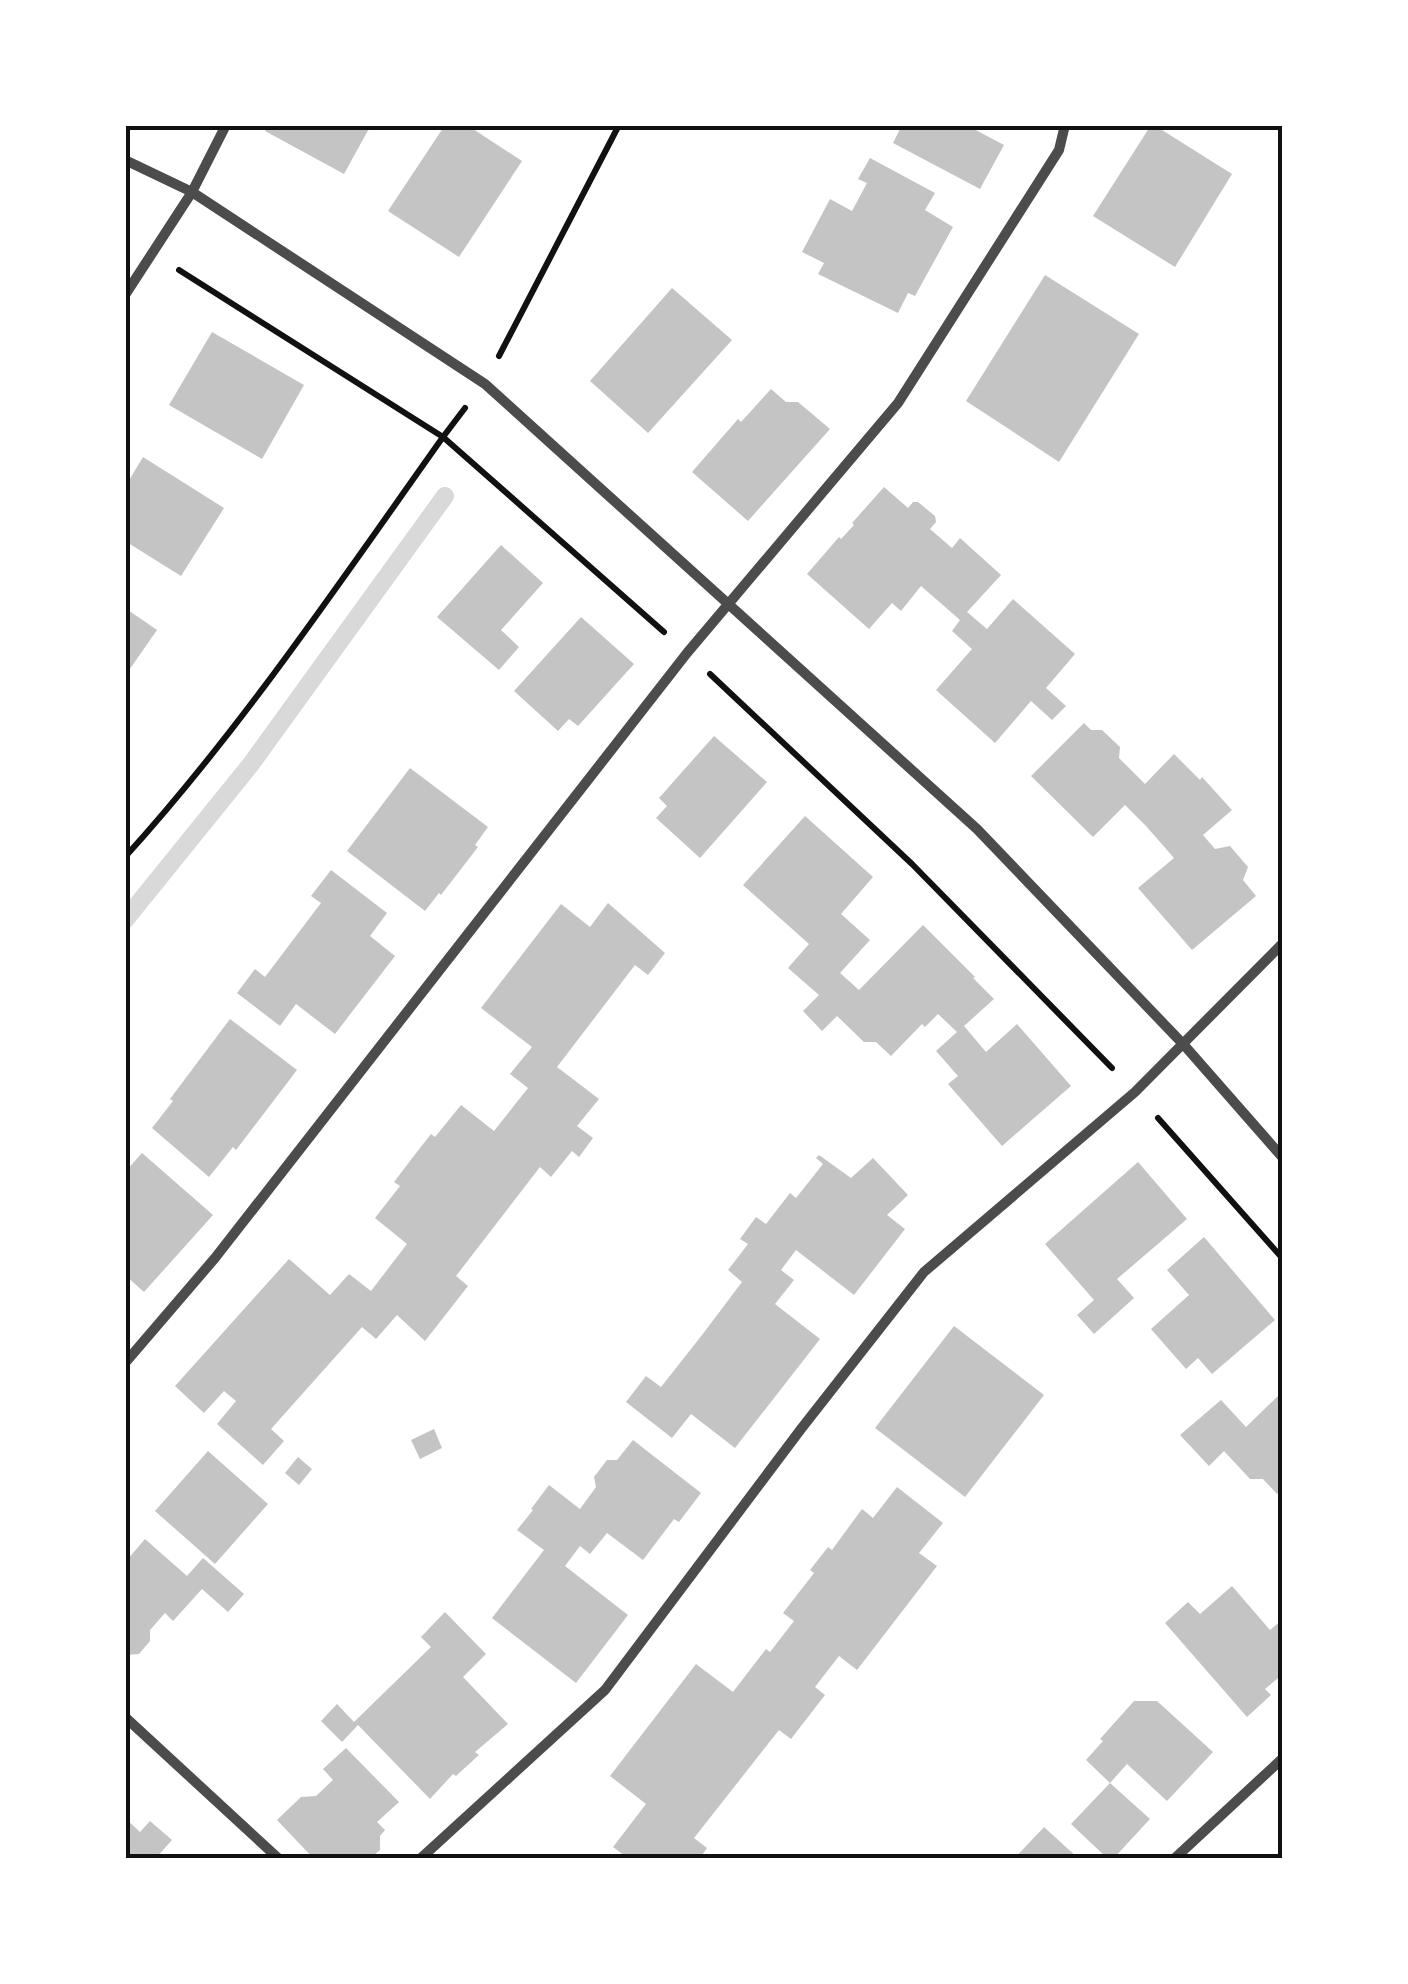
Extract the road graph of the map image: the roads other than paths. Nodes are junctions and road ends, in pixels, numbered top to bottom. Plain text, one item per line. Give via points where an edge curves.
1 (226, 125) edge
2 (1064, 125) edge
3 (125, 160) edge
4 (192, 192) junction
5 (125, 295) edge
6 (730, 603) junction
7 (1283, 943) edge
8 (1184, 1045) junction
9 (1283, 1158) edge
10 (125, 1363) edge
11 (125, 1717) edge
12 (1283, 1758) edge
13 (279, 1859) edge
14 (420, 1859) edge
15 (1174, 1859) edge

1 - 4 street
2 - 6 street via 1059,150 898,402
3 - 4 street
4 - 5 street
4 - 6 street via 485,384
6 - 8 street via 977,829
6 - 10 street via 215,1258
7 - 8 street
8 - 9 street
8 - 14 street via 924,1272 604,1690
11 - 13 street
12 - 15 street

